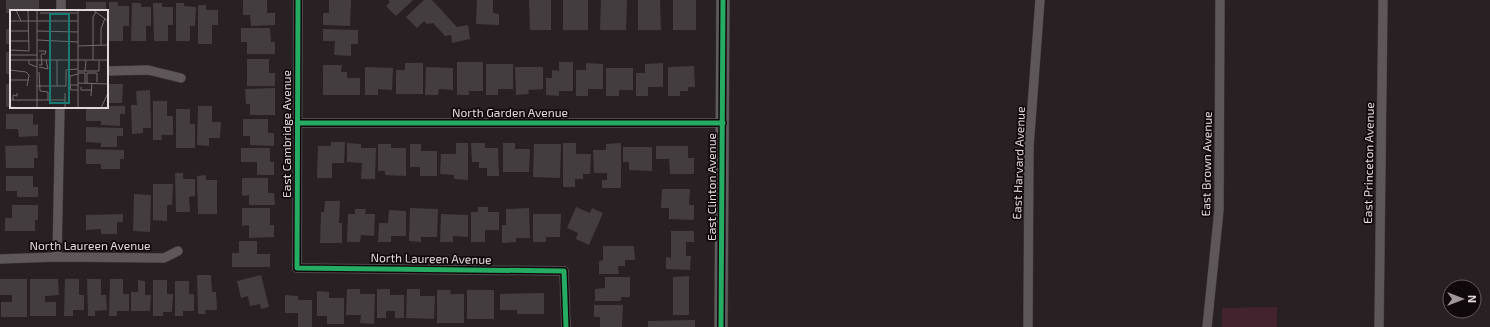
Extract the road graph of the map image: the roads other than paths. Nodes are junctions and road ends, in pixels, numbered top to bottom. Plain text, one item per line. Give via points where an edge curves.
1 (298, 0) edge
2 (723, 0) edge
3 (1040, 0) edge
4 (1220, 0) edge
5 (1383, 0) edge
6 (108, 71) edge
7 (181, 78) dead end
8 (60, 108) edge
9 (297, 123) junction
10 (722, 123) junction
11 (178, 251) dead end
12 (57, 257) junction
13 (0, 259) edge
14 (297, 268) joint
15 (566, 327) edge
16 (721, 327) edge
17 (1028, 327) edge
18 (1207, 327) edge
19 (1379, 327) edge

1 - 9 street, East Cambridge Avenue
2 - 10 main road, East Clinton Avenue
3 - 17 street, East Harvard Avenue via 1029,147
4 - 18 street, East Brown Avenue via 1219,210
5 - 19 street, East Princeton Avenue
6 - 7 street via 148,70
8 - 12 street
9 - 10 street, North Garden Avenue
9 - 14 street, East Cambridge Avenue
10 - 16 main road, East Clinton Avenue
11 - 12 street, North Laureen Avenue via 164,258
12 - 13 street, North Laureen Avenue
14 - 15 street, North Laureen Avenue via 564,271

